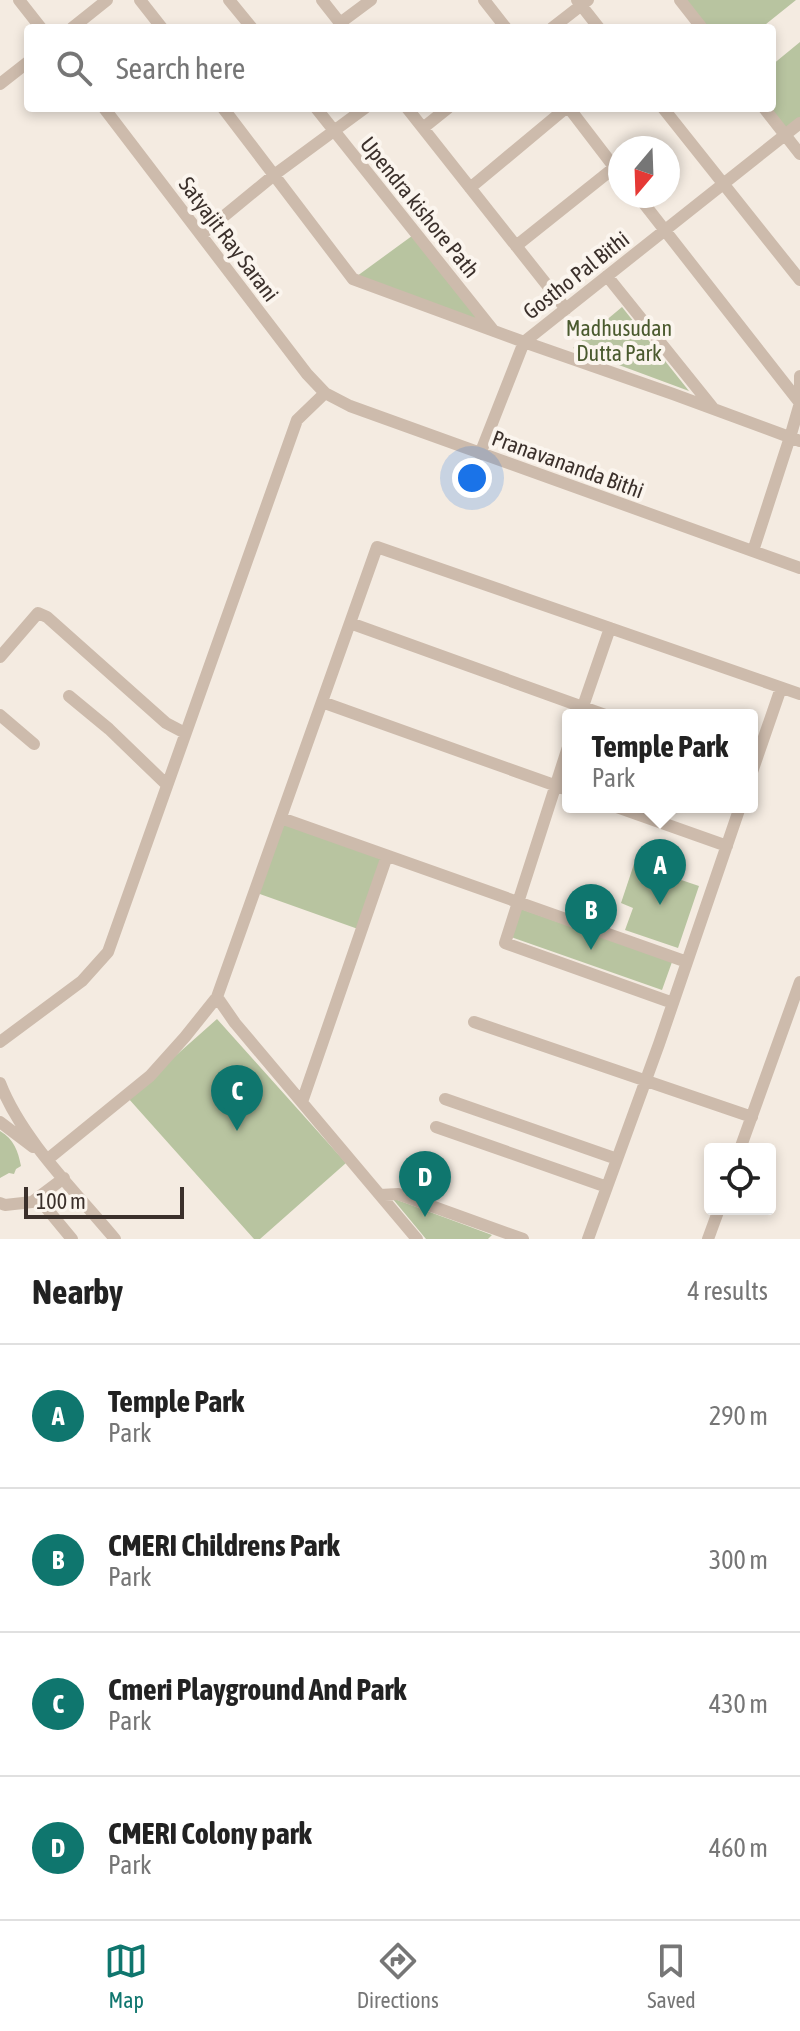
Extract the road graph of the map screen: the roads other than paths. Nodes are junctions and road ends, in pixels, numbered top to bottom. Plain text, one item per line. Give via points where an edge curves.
1 (19, 0) edge
2 (107, 0) edge
3 (140, 0) edge
4 (229, 0) edge
5 (322, 0) edge
6 (371, 0) edge
7 (484, 0) edge
8 (680, 0) edge
9 (582, 2) edge
10 (38, 24) edge
11 (77, 24) edge
12 (159, 24) edge
13 (249, 24) edge
14 (340, 24) edge
15 (344, 24) edge
16 (503, 24) edge
17 (557, 24) edge
18 (596, 24) edge
19 (699, 24) edge
20 (24, 65) edge
21 (0, 84) edge
22 (107, 112) edge
23 (226, 112) edge
24 (319, 112) edge
25 (360, 112) edge
26 (410, 112) edge
27 (443, 112) edge
28 (562, 112) edge
29 (570, 112) edge
30 (666, 112) edge
31 (767, 112) edge
32 (800, 123) edge
33 (423, 128) junction
34 (334, 131) junction
35 (785, 135) junction
36 (800, 154) edge
37 (608, 158) edge
38 (274, 175) junction
39 (608, 177) edge
40 (723, 184) junction
41 (470, 188) junction
42 (647, 208) edge
43 (665, 231) junction
44 (201, 235) junction
45 (516, 246) junction
46 (607, 276) junction
47 (800, 280) edge
48 (566, 309) junction
49 (494, 331) junction
50 (524, 342) junction
51 (800, 376) edge
52 (325, 393) junction
53 (800, 403) edge
54 (714, 409) junction
55 (795, 439) edge
56 (480, 454) junction
57 (753, 551) junction
58 (800, 568) edge
59 (350, 623) junction
60 (610, 628) junction
61 (0, 657) edge
62 (781, 688) junction
63 (800, 694) edge
64 (69, 696) dead end
65 (322, 702) junction
66 (576, 709) edge
67 (582, 709) edge
68 (0, 715) edge
69 (185, 733) junction
70 (34, 744) dead end
71 (758, 752) edge
72 (562, 765) edge
73 (167, 785) junction
74 (555, 785) junction
75 (562, 788) edge
76 (634, 813) edge
77 (738, 813) edge
78 (281, 818) junction
79 (727, 846) junction
80 (387, 856) junction
81 (518, 902) junction
82 (687, 962) junction
83 (800, 982) edge
84 (217, 997) junction
85 (673, 1003) junction
86 (474, 1022) dead end
87 (0, 1042) edge
88 (645, 1081) junction
89 (0, 1083) edge
90 (445, 1099) dead end
91 (302, 1102) junction
92 (752, 1117) junction
93 (0, 1122) edge
94 (436, 1127) dead end
95 (742, 1143) edge
96 (48, 1159) junction
97 (617, 1159) junction
98 (64, 1178) junction
99 (607, 1187) junction
100 (380, 1195) junction
101 (38, 1198) junction
102 (0, 1203) edge
103 (717, 1215) edge
104 (72, 1239) edge
105 (115, 1239) edge
106 (417, 1239) edge
107 (523, 1239) edge
108 (588, 1239) edge
109 (708, 1239) edge

1 - 10 street
2 - 11 street
3 - 12 street
4 - 13 street
5 - 14 street
6 - 15 street
7 - 16 street
8 - 19 street
9 - 17 street
9 - 18 street
20 - 21 street
22 - 44 street, Satyajit Ray Sarani
23 - 38 street
24 - 34 street, Upendra kishore Path
25 - 34 street
26 - 33 street
27 - 33 street
28 - 41 street
29 - 37 street
30 - 40 street
31 - 35 street
32 - 35 street, Gostho Pal Bithi
33 - 41 street
34 - 38 street
34 - 49 street, Upendra kishore Path
35 - 36 street
35 - 40 street, Gostho Pal Bithi
38 - 44 street
38 - 49 street via 353,279
39 - 45 street
40 - 43 street, Gostho Pal Bithi
40 - 47 street
41 - 45 street
42 - 43 street
43 - 46 street, Gostho Pal Bithi
43 - 53 street
44 - 52 street, Satyajit Ray Sarani
45 - 48 street
46 - 48 street, Gostho Pal Bithi
46 - 54 street
48 - 50 street, Gostho Pal Bithi
49 - 50 street
50 - 54 street
50 - 56 street, Gostho Pal Bithi
51 - 53 street
52 - 56 street, Pranavananda Bithi
52 - 69 street via 297,420
53 - 55 street
54 - 55 street
55 - 57 street
56 - 57 street, Pranavananda Bithi
57 - 58 street, Pranavananda Bithi
59 - 60 street via 377,547
59 - 65 street
59 - 66 street
60 - 62 street
60 - 67 street
61 - 69 street via 38,613 166,723
62 - 63 street
62 - 71 street
64 - 73 street
65 - 74 street
65 - 78 street
68 - 70 street
69 - 73 street
72 - 74 street
73 - 87 street via 108,952 82,981
74 - 75 street
74 - 81 street
76 - 79 street
77 - 79 street
78 - 80 street
78 - 84 street
79 - 82 street
80 - 81 street
80 - 91 street
81 - 82 street
81 - 85 street via 505,943
82 - 85 street
83 - 92 street
84 - 91 street
84 - 96 street via 150,1076
85 - 88 street
86 - 88 street
88 - 92 street
88 - 97 street
89 - 96 street via 7,1102
90 - 97 street
91 - 100 street
92 - 95 street
93 - 96 street
94 - 99 street
96 - 98 street
97 - 99 street
98 - 101 street
98 - 105 street
99 - 108 street
100 - 106 street
100 - 107 street via 398,1194
101 - 102 street
101 - 104 street
103 - 109 street

